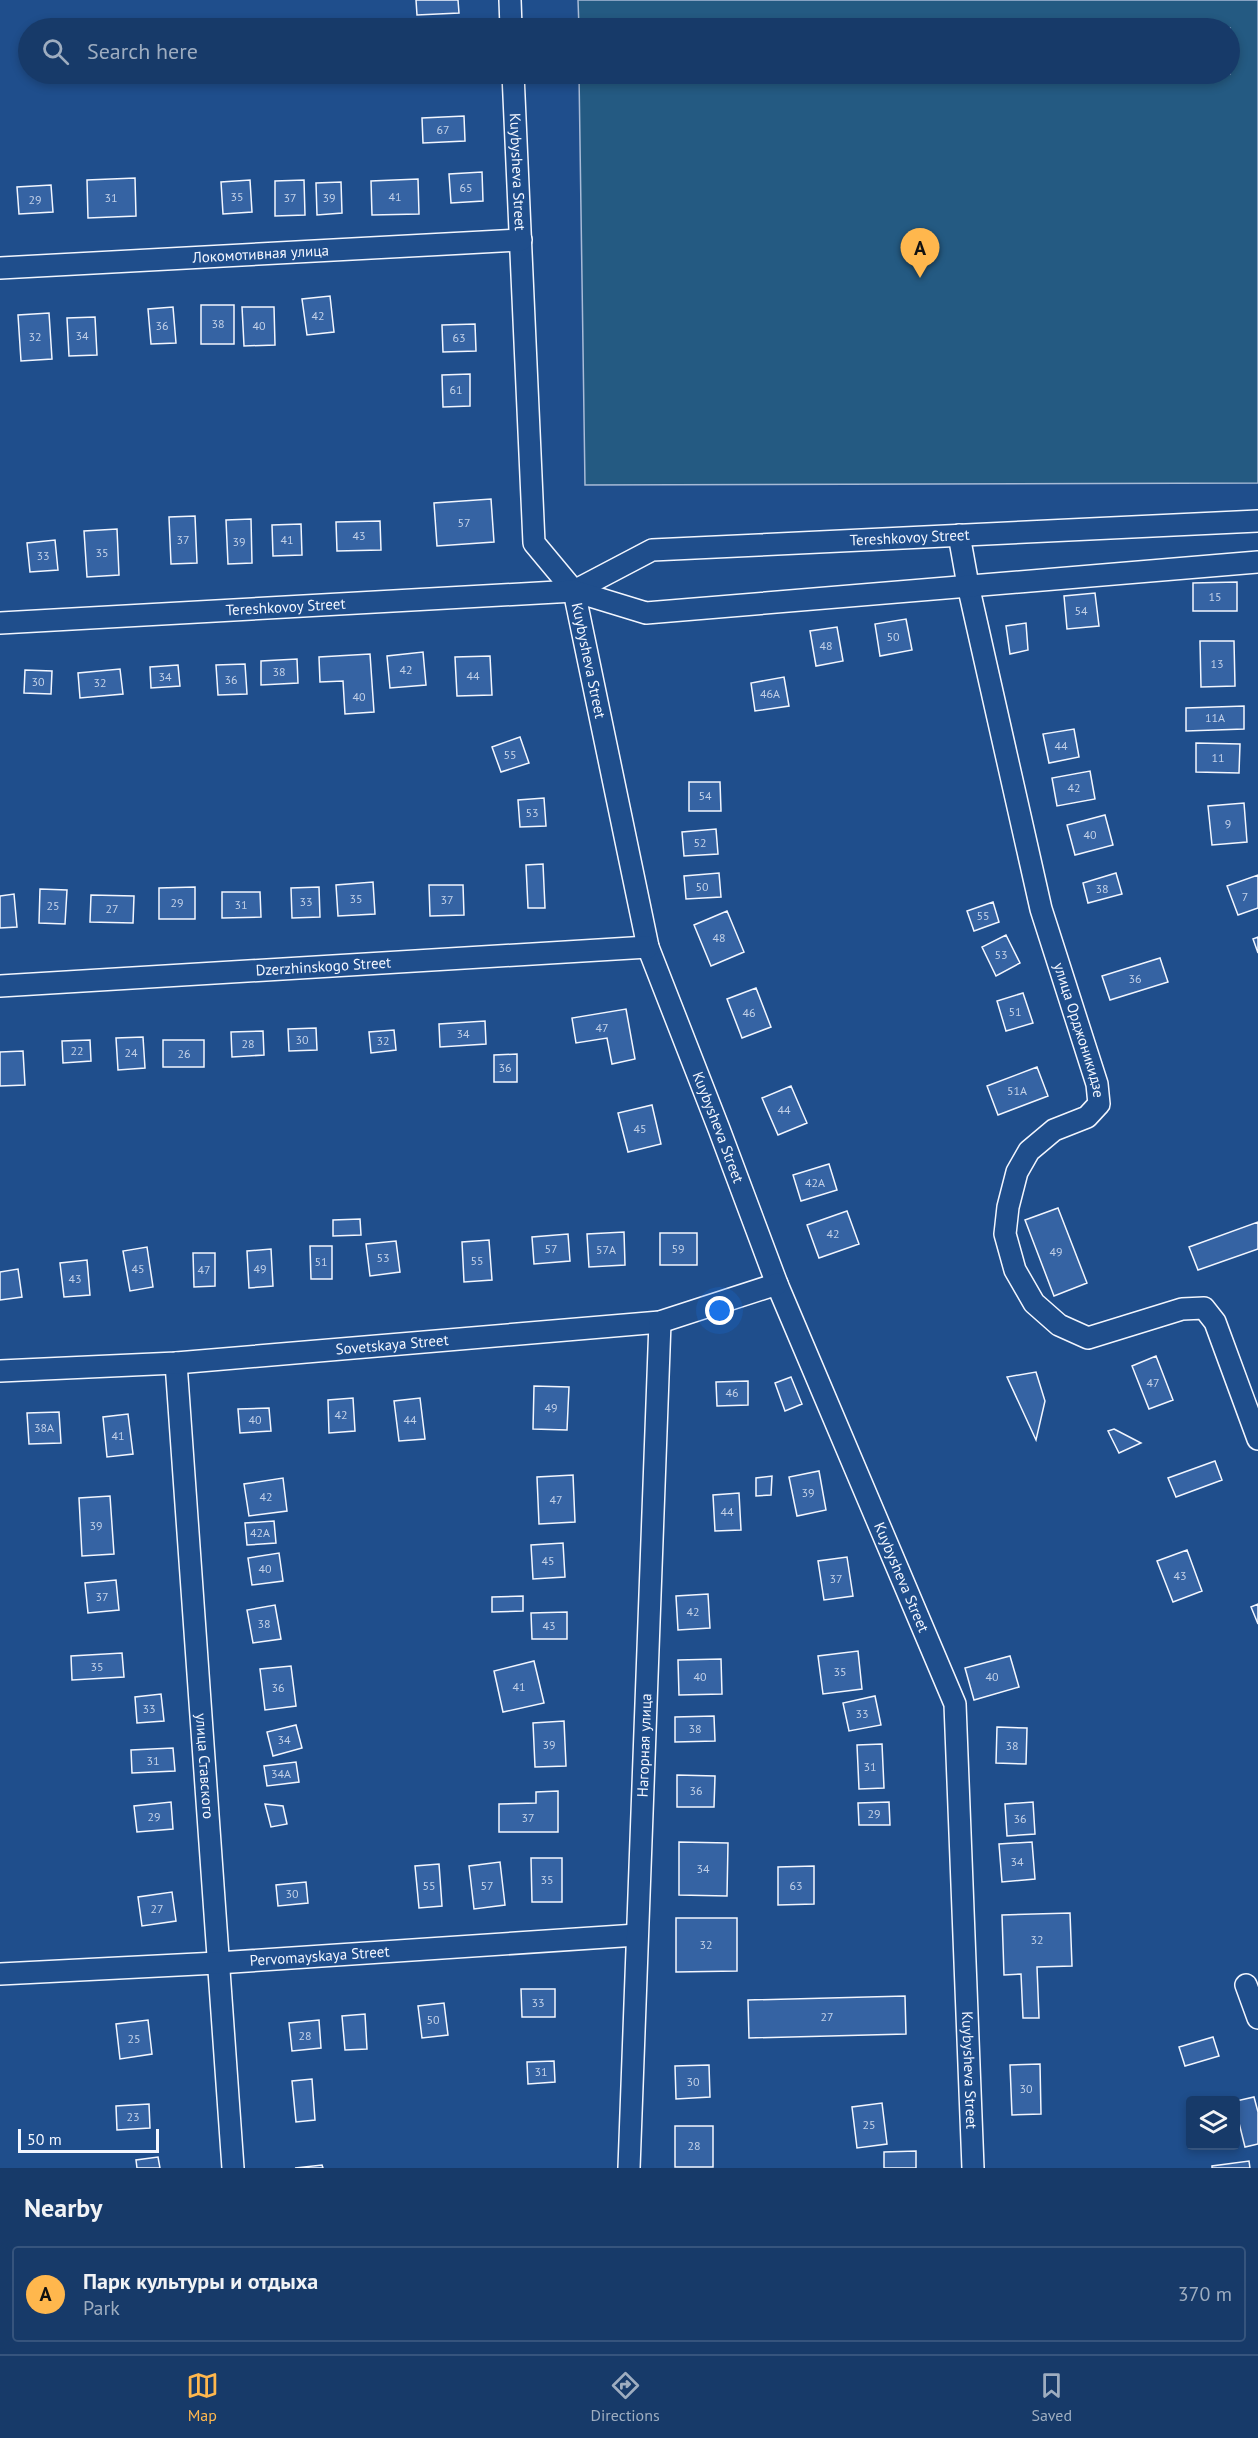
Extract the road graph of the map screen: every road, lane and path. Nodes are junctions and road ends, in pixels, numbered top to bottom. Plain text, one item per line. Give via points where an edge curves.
1 (510, 0) edge
2 (511, 18) edge
3 (513, 84) edge
4 (521, 240) junction
5 (0, 268) edge
6 (1258, 521) edge
7 (959, 535) junction
8 (1258, 562) edge
9 (968, 585) junction
10 (573, 591) junction
11 (0, 623) edge
12 (648, 947) junction
13 (0, 986) edge
14 (777, 1284) junction
15 (660, 1322) junction
16 (176, 1363) junction
17 (0, 1371) edge
18 (1258, 1439) edge
19 (637, 1935) junction
20 (217, 1964) junction
21 (0, 1974) edge
22 (1246, 1985) dead end
23 (1258, 2018) edge
24 (233, 2168) edge
25 (629, 2168) edge
26 (973, 2168) edge

1 - 2 street
3 - 4 street, Kuybysheva Street
4 - 5 street, Локомотивная улица
4 - 10 street, Kuybysheva Street via 534,543
6 - 7 street, Tereshkovoy Street
7 - 9 street, улица Орджоникидзе
7 - 10 street, Tereshkovoy Street via 652,550
8 - 9 street, Tereshkovoy Street
9 - 10 street, Tereshkovoy Street via 646,613
9 - 18 street, улица Орджоникидзе via 1041,909 1098,1084 1099,1104 1087,1117 1054,1130 1029,1151 1017,1172 1005,1234 1015,1270 1034,1303 1059,1325 1088,1338 1182,1309 1204,1308 1215,1322
10 - 11 street, Tereshkovoy Street
10 - 12 street, Kuybysheva Street
12 - 13 street, Dzerzhinskogo Street
12 - 14 street, Kuybysheva Street
14 - 15 street, Sovetskaya Street
14 - 26 street, Kuybysheva Street via 955,1704
15 - 16 street, Sovetskaya Street
15 - 19 street, Нагорная улица
16 - 17 street, Sovetskaya Street
16 - 20 street, улица Ставского
19 - 20 street, Pervomayskaya Street
19 - 25 street, Нагорная улица
20 - 21 street, Pervomayskaya Street
20 - 24 street, улица Ставского
22 - 23 street

